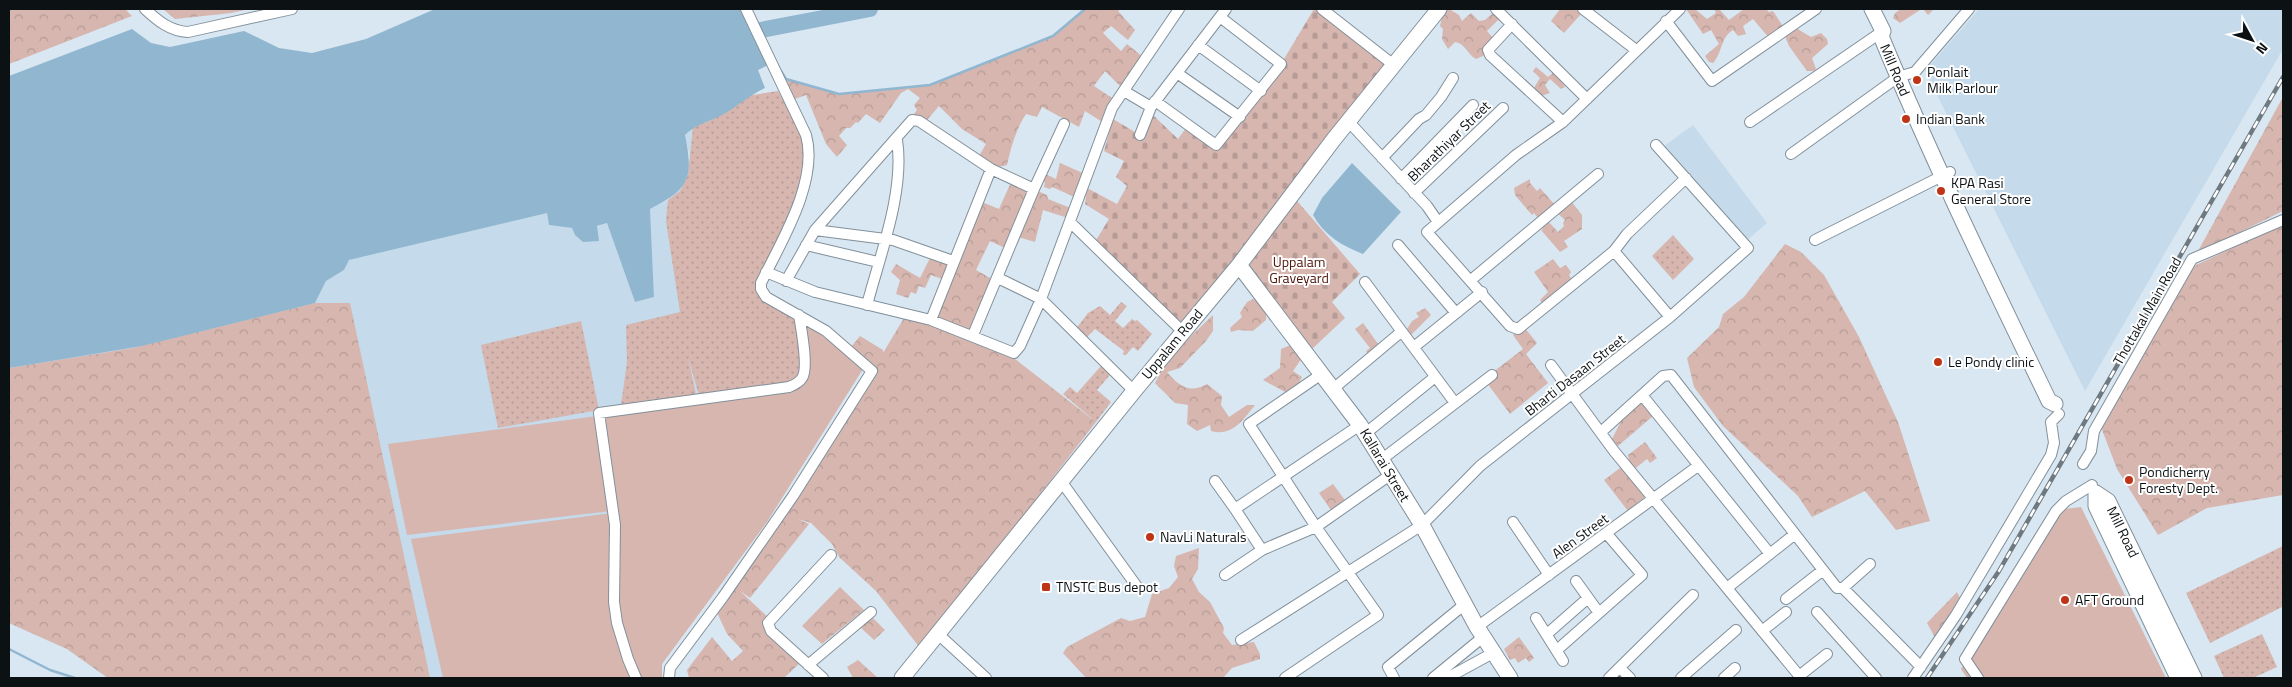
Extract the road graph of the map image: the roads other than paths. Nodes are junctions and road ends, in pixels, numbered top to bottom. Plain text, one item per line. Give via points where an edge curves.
1 (145, 9) edge
2 (292, 9) edge
3 (746, 9) edge
4 (1179, 9) edge
5 (1322, 9) edge
6 (1439, 9) edge
7 (1496, 9) edge
8 (1583, 9) edge
9 (1680, 9) edge
10 (1816, 9) edge
11 (1872, 9) edge
12 (1969, 9) edge
13 (1223, 13) edge
14 (1666, 21) junction
15 (1512, 24) junction
16 (1883, 31) junction
17 (1198, 45) junction
18 (1636, 50) junction
19 (1395, 66) junction
20 (1176, 74) junction
21 (1902, 75) junction
22 (1453, 78) dead end
23 (1124, 91) junction
24 (1261, 91) junction
25 (1587, 99) junction
26 (1153, 104) junction
27 (1473, 106) dead end
28 (1503, 108) dead end
29 (1240, 118) junction
30 (1349, 122) junction
31 (1563, 122) junction
32 (1750, 122) dead end
33 (1064, 124) dead end
34 (1140, 136) dead end
35 (896, 140) junction
36 (1656, 146) dead end
37 (1792, 154) dead end
38 (1382, 158) junction
39 (991, 169) junction
40 (1598, 174) dead end
41 (1947, 174) junction
42 (1686, 178) junction
43 (1401, 179) junction
44 (1034, 188) junction
45 (1414, 193) junction
46 (2283, 220) edge
47 (1070, 222) junction
48 (1438, 222) junction
49 (815, 230) junction
50 (885, 238) junction
51 (1815, 240) dead end
52 (806, 245) junction
53 (1398, 245) dead end
54 (1614, 251) junction
55 (953, 261) junction
56 (878, 262) junction
57 (1239, 265) junction
58 (766, 272) junction
59 (998, 278) junction
60 (1470, 280) junction
61 (786, 281) junction
62 (1365, 282) dead end
63 (1482, 292) junction
64 (1041, 299) junction
65 (867, 305) junction
66 (1456, 313) junction
67 (799, 314) junction
68 (1670, 317) junction
69 (931, 320) junction
70 (1182, 331) junction
71 (1401, 332) junction
72 (973, 336) junction
73 (1414, 347) junction
74 (1551, 364) dead end
75 (1323, 373) junction
76 (1492, 375) dead end
77 (1435, 376) junction
78 (1333, 389) junction
79 (1134, 391) junction
80 (1574, 394) junction
81 (1642, 395) junction
82 (1455, 403) junction
83 (2057, 409) joint
84 (1363, 429) junction
85 (1601, 432) junction
86 (1381, 460) junction
87 (2083, 464) dead end
88 (1698, 466) junction
89 (1390, 475) junction
90 (1283, 476) junction
91 (1061, 481) junction
92 (1215, 481) dead end
93 (2092, 485) dead end
94 (1654, 500) junction
95 (1235, 509) junction
96 (1513, 522) dead end
97 (1422, 525) junction
98 (1316, 528) junction
99 (1607, 534) junction
100 (1795, 534) junction
101 (1262, 550) junction
102 (1770, 554) junction
103 (832, 555) dead end
104 (1870, 564) dead end
105 (1823, 570) junction
106 (1347, 572) junction
107 (1225, 575) dead end
108 (1549, 576) junction
109 (1576, 581) dead end
110 (1138, 588) dead end
111 (1727, 588) junction
112 (1843, 588) junction
113 (1693, 595) dead end
114 (1588, 598) junction
115 (1786, 599) dead end
116 (1465, 604) junction
117 (871, 612) dead end
118 (1786, 612) dead end
119 (1817, 612) dead end
120 (1599, 613) junction
121 (1536, 618) dead end
122 (1736, 630) dead end
123 (1762, 631) junction
124 (1480, 632) junction
125 (938, 634) junction
126 (1547, 634) junction
127 (1241, 640) dead end
128 (1557, 650) junction
129 (1492, 653) junction
130 (1827, 654) dead end
131 (1563, 661) dead end
132 (808, 665) junction
133 (1921, 667) junction
134 (1620, 668) junction
135 (1735, 668) dead end
136 (1460, 675) edge
137 (1800, 677) edge
138 (636, 678) edge
139 (669, 678) edge
140 (823, 678) edge
141 (902, 678) edge
142 (986, 678) edge
143 (1285, 678) edge
144 (1394, 678) edge
145 (1433, 678) edge
146 (1447, 678) edge
147 (1510, 678) edge
148 (1609, 678) edge
149 (1630, 678) edge
150 (1681, 678) edge
151 (1724, 678) edge
152 (1876, 678) edge
153 (1913, 678) edge
154 (1978, 678) edge
155 (2178, 678) edge
156 (2194, 678) edge

1 - 2 street via 176,32
3 - 58 street via 806,135 810,158 795,212
4 - 23 street
5 - 19 street
6 - 19 main road, Uppalam Road
7 - 15 street
8 - 18 street
9 - 14 street
10 - 14 street via 1712,81
11 - 16 main road, Mill Road
12 - 21 street via 1915,72
13 - 17 street
13 - 24 street via 1281,64
14 - 18 street
15 - 25 street
15 - 31 street via 1491,45 1490,55
16 - 21 main road, Mill Road via 1888,31
16 - 32 street
17 - 20 street
17 - 24 street
18 - 25 street
19 - 30 main road, Uppalam Road
20 - 26 street
20 - 29 street
21 - 37 street
21 - 41 main road, Mill Road
22 - 38 street via 1426,115
23 - 26 street
23 - 47 street via 1112,108
24 - 29 street
25 - 31 street
26 - 29 street via 1216,145
26 - 34 street
27 - 43 street
28 - 45 street, Bharathiyar Street
30 - 38 street
30 - 57 main road, Uppalam Road
31 - 48 street via 1516,155
33 - 44 street
35 - 39 street via 912,120 919,121
35 - 49 street
35 - 50 street via 898,173
36 - 42 street
38 - 43 street
39 - 44 street
39 - 55 street
40 - 60 street
41 - 51 street
41 - 83 main road, Mill Road via 2056,398
42 - 54 street via 1627,234
42 - 68 street, Bharti Dasaan Street via 1748,248
43 - 45 street
44 - 59 street
45 - 48 street
46 - 87 street, Thottakal Main Road via 2192,259 2094,431 2092,451
47 - 64 street
47 - 70 street
48 - 60 street via 1427,232
49 - 50 street
49 - 52 street
50 - 55 street
50 - 56 street
52 - 56 street
52 - 61 street
53 - 66 street
54 - 63 street via 1518,329 1510,326
54 - 68 street
55 - 69 street
56 - 65 street
57 - 70 main road, Uppalam Road
57 - 75 main road, Kallarai Street
58 - 61 street
58 - 67 street via 761,283 762,292
59 - 64 street
59 - 72 street
60 - 63 street
61 - 65 street
62 - 71 street
63 - 66 street
64 - 72 street via 1014,353
64 - 79 street
65 - 69 street
66 - 73 street
67 - 138 street via 805,369 797,384 600,413 615,525 614,602 617,623
67 - 139 street via 832,336 872,371 793,496 670,668
68 - 80 street, Bharti Dasaan Street
69 - 72 street
70 - 79 main road, Uppalam Road
71 - 73 street
71 - 78 street
73 - 77 street
74 - 80 street
75 - 78 main road, Kallarai Street
75 - 90 street via 1249,424
76 - 82 street
77 - 82 street
77 - 84 street
78 - 84 main road, Kallarai Street
79 - 91 main road, Uppalam Road
80 - 85 street
80 - 97 street, Bharti Dasaan Street via 1480,466
81 - 85 street
81 - 88 street
81 - 100 street via 1663,376 1671,375
82 - 86 street
83 - 133 street via 2051,422 2054,443 2051,455 1956,615
84 - 86 main road, Kallarai Street
84 - 90 street
85 - 94 street
86 - 89 main road, Kallarai Street
88 - 94 street, Alen Street
88 - 102 street
89 - 97 main road, Kallarai Street
89 - 98 street
90 - 95 street
90 - 98 street
91 - 110 street
91 - 125 main road, Uppalam Road
92 - 95 street
93 - 154 street via 2056,511 1965,659
94 - 99 street, Alen Street
94 - 111 street
95 - 101 street
96 - 108 street
97 - 106 street, Bharti Dasaan Street
97 - 116 main road, Kallarai Street
98 - 101 street
98 - 106 street
99 - 108 street, Alen Street
99 - 120 street via 1642,575
100 - 102 street
100 - 105 street
101 - 107 street
102 - 111 street
103 - 132 street via 768,622 771,631
104 - 112 street
105 - 112 street via 1837,588
105 - 115 street
106 - 127 street, Bharti Dasaan Street
106 - 143 street via 1378,615
108 - 124 street, Alen Street
109 - 114 street
111 - 123 street
112 - 133 street
113 - 134 street
114 - 120 street
114 - 126 street
116 - 124 main road, Kallarai Street
116 - 144 street via 1388,667
117 - 132 street
118 - 123 street
119 - 152 street
120 - 128 street
121 - 126 street
122 - 150 street
123 - 137 street
124 - 129 main road, Kallarai Street
124 - 145 street, Alen Street
125 - 141 main road, Uppalam Road
125 - 142 street
126 - 128 street
128 - 131 street
129 - 136 street
129 - 147 main road, Kallarai Street
130 - 137 street
132 - 140 street
133 - 153 street
134 - 148 street
134 - 149 street
135 - 151 street
136 - 146 street
155 - 156 main road, Mill Road via 2096,506 2096,493 2108,501

